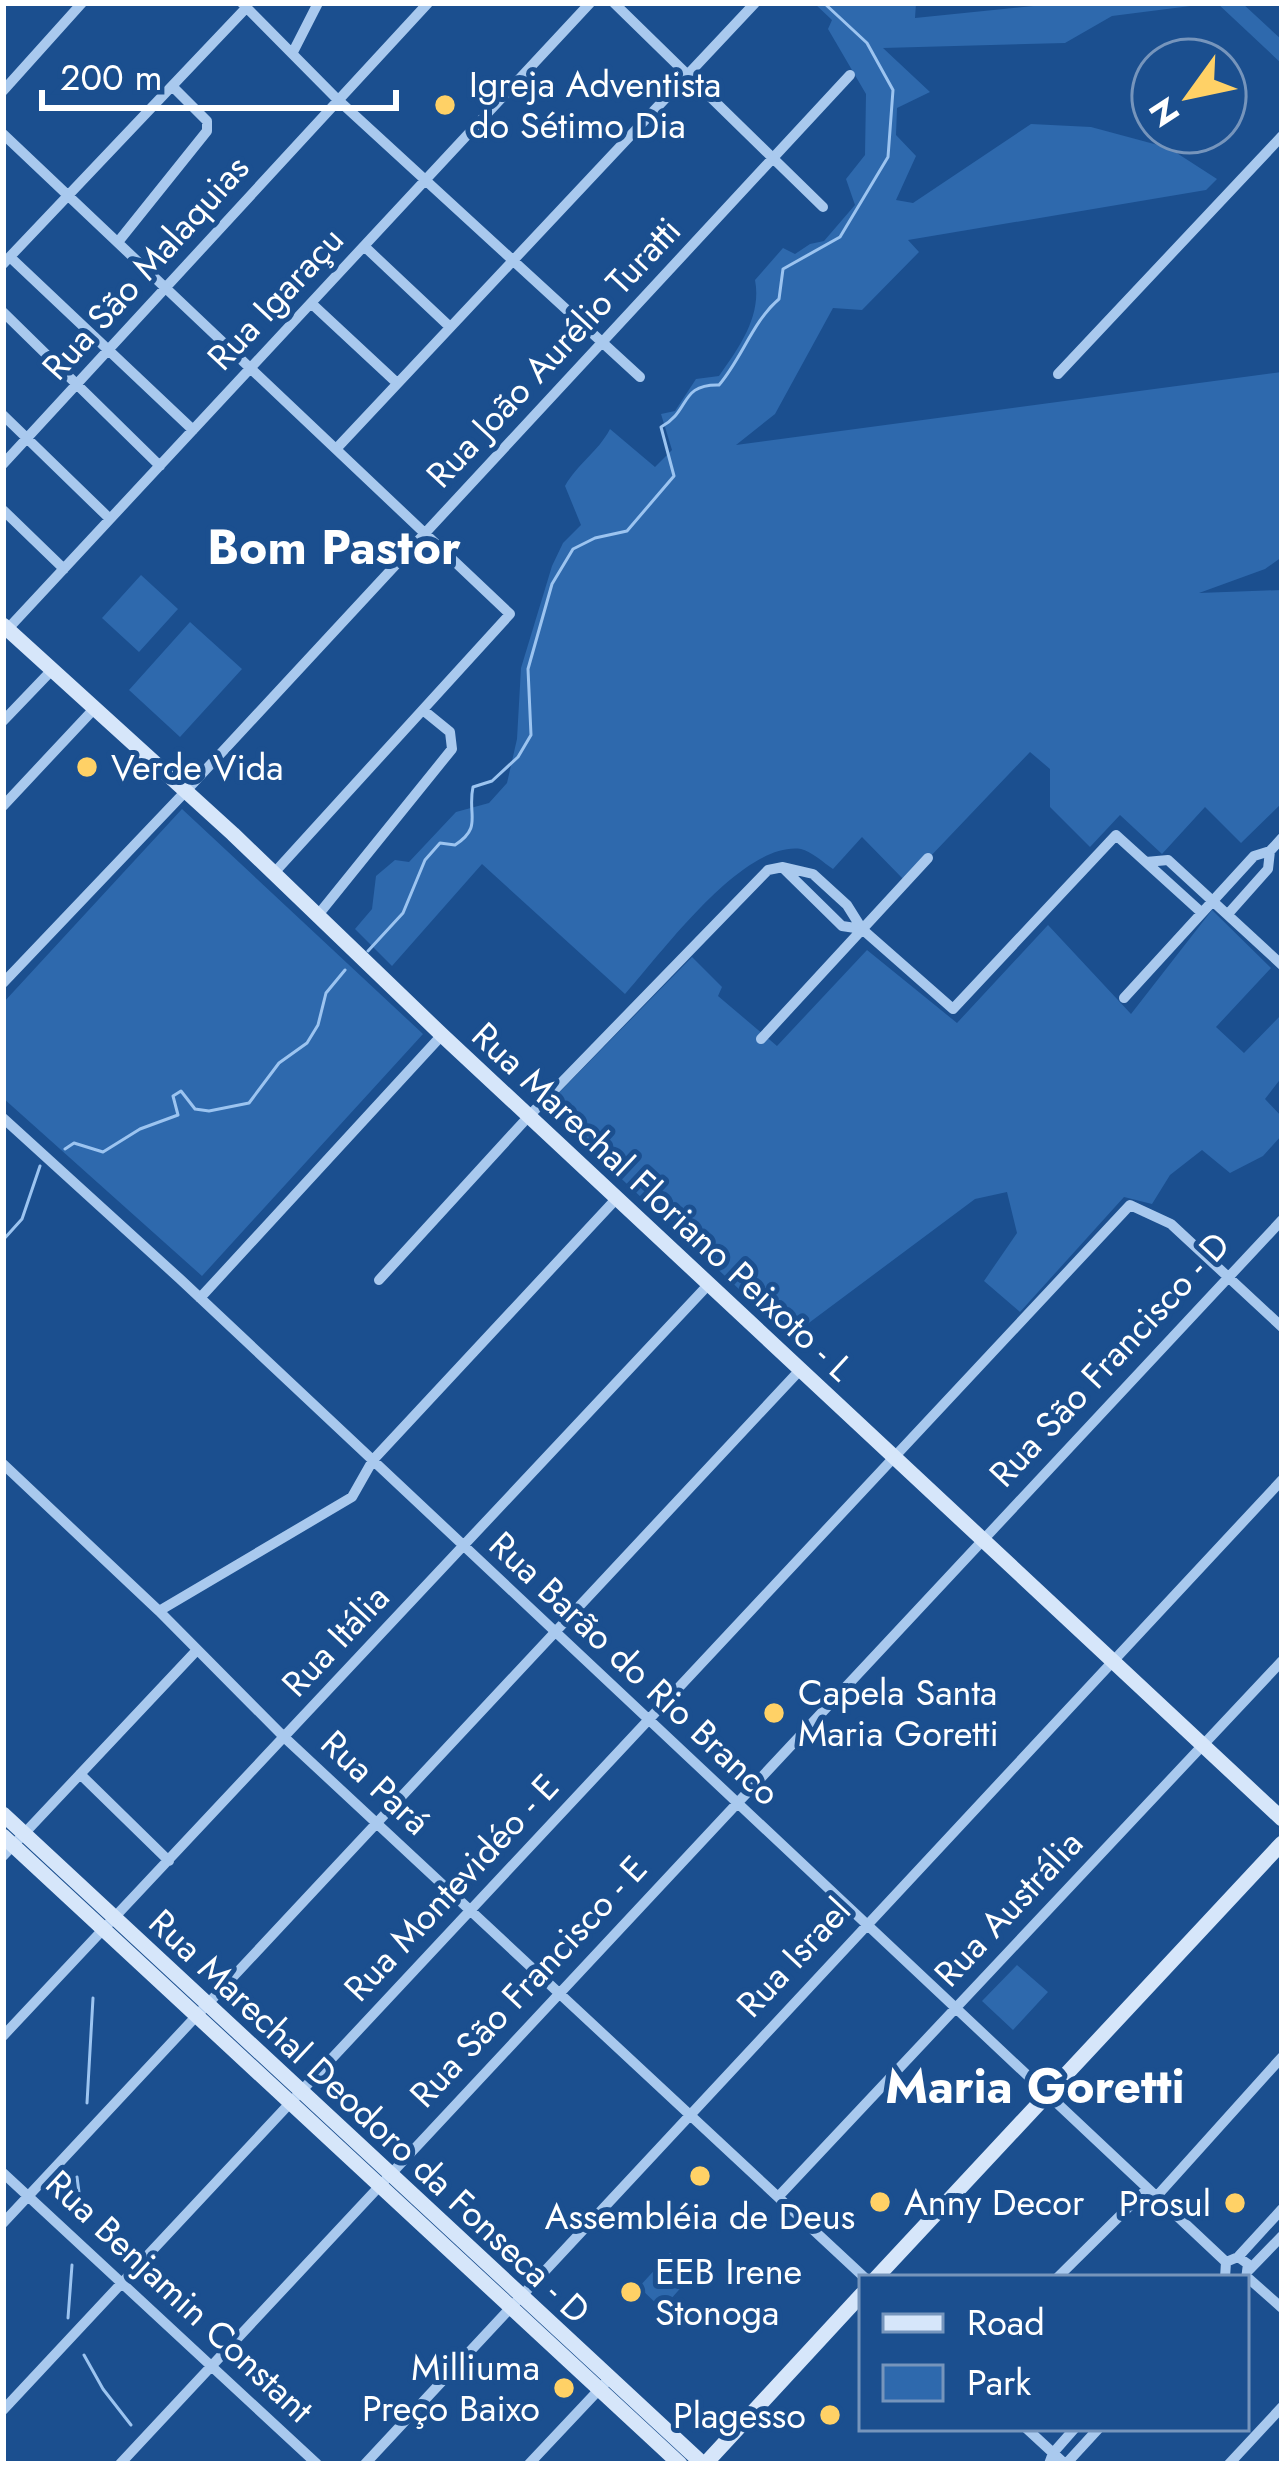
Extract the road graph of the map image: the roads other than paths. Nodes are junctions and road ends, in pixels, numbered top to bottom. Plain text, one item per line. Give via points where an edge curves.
1 (82, 3) edge
2 (318, 3) edge
3 (428, 3) edge
4 (590, 3) edge
5 (614, 3) edge
6 (754, 3) edge
7 (245, 5) edge
8 (293, 52) junction
9 (689, 73) junction
10 (850, 75) dead end
11 (172, 87) junction
12 (3, 91) edge
13 (338, 99) junction
14 (3, 134) edge
15 (1282, 136) edge
16 (774, 157) junction
17 (425, 181) junction
18 (69, 195) junction
19 (823, 207) dead end
20 (118, 242) junction
21 (364, 246) junction
22 (7, 260) edge
23 (510, 261) junction
24 (167, 288) junction
25 (311, 303) junction
26 (3, 312) edge
27 (450, 327) junction
28 (602, 343) junction
29 (111, 348) junction
30 (250, 368) junction
31 (1058, 374) dead end
32 (640, 377) dead end
33 (398, 383) junction
34 (79, 385) junction
35 (3, 415) edge
36 (193, 430) junction
37 (29, 438) junction
38 (336, 449) junction
39 (3, 464) edge
40 (160, 466) junction
41 (3, 510) edge
42 (110, 519) junction
43 (425, 533) junction
44 (64, 568) junction
45 (5, 630) edge
46 (52, 671) junction
47 (93, 710) junction
48 (424, 710) junction
49 (3, 722) edge
50 (185, 793) junction
51 (3, 806) edge
52 (1282, 838) edge
53 (1270, 851) junction
54 (1254, 856) junction
55 (928, 858) dead end
56 (1146, 862) junction
57 (783, 867) junction
58 (1268, 869) junction
59 (274, 873) junction
60 (1213, 901) junction
61 (1202, 913) junction
62 (1228, 914) junction
63 (318, 915) junction
64 (862, 929) junction
65 (1282, 964) edge
66 (3, 983) edge
67 (1124, 998) dead end
68 (442, 1035) junction
69 (761, 1039) dead end
70 (530, 1116) junction
71 (3, 1118) edge
72 (617, 1198) junction
73 (1282, 1220) edge
74 (1230, 1276) junction
75 (379, 1280) dead end
76 (709, 1284) junction
77 (200, 1298) junction
78 (1282, 1327) edge
79 (800, 1370) junction
80 (894, 1457) junction
81 (373, 1460) junction
82 (7, 1468) edge
83 (1282, 1480) edge
84 (981, 1540) junction
85 (464, 1547) junction
86 (158, 1611) junction
87 (554, 1634) junction
88 (197, 1650) junction
89 (1282, 1660) edge
90 (1112, 1661) junction
91 (647, 1721) junction
92 (284, 1737) junction
93 (1203, 1745) junction
94 (80, 1774) junction
95 (735, 1804) junction
96 (3, 1814) edge
97 (1282, 1819) edge
98 (376, 1824) junction
99 (11, 1843) edge
100 (1282, 1843) edge
101 (169, 1861) junction
102 (470, 1910) junction
103 (109, 1924) junction
104 (864, 1924) junction
105 (559, 1993) junction
106 (955, 2009) junction
107 (201, 2011) junction
108 (3, 2036) edge
109 (1282, 2057) edge
110 (1046, 2095) junction
111 (295, 2098) junction
112 (688, 2114) junction
113 (3, 2173) edge
114 (385, 2179) junction
115 (1151, 2193) junction
116 (29, 2195) junction
117 (778, 2197) junction
118 (1282, 2209) edge
119 (3, 2223) edge
120 (1282, 2236) edge
121 (1226, 2269) edge
122 (862, 2275) edge
123 (879, 2275) edge
124 (1061, 2275) edge
125 (1248, 2275) edge
126 (1249, 2276) edge
127 (122, 2283) junction
128 (859, 2297) edge
129 (514, 2301) junction
130 (1282, 2308) edge
131 (211, 2366) junction
132 (604, 2384) junction
133 (1282, 2407) edge
134 (3, 2410) edge
135 (647, 2423) junction
136 (1028, 2431) edge
137 (1073, 2431) edge
138 (1096, 2431) edge
139 (1051, 2458) edge
140 (702, 2462) edge
141 (120, 2464) edge
142 (316, 2464) edge
143 (365, 2464) edge
144 (529, 2464) edge
145 (680, 2464) edge
146 (1065, 2464) edge
147 (1228, 2464) edge

1 - 12 street
2 - 8 street
3 - 13 street, Rua São Malaquias
4 - 17 street, Rua Igaraçu
5 - 9 street
6 - 9 street
7 - 8 street
7 - 11 street
8 - 13 street
9 - 16 street
9 - 23 street
10 - 16 street, Rua João Aurélio Turatti
11 - 18 street
11 - 20 street via 207,130
13 - 17 street
13 - 24 street, Rua São Malaquias
14 - 18 street
15 - 31 street
16 - 19 street
16 - 28 street, Rua João Aurélio Turatti
17 - 21 street, Rua Igaraçu
17 - 23 street
18 - 20 street
18 - 22 street
20 - 24 street
21 - 25 street, Rua Igaraçu
21 - 27 street
22 - 29 street
23 - 27 street
23 - 28 street
24 - 29 street, Rua São Malaquias
24 - 30 street
25 - 30 street, Rua Igaraçu
25 - 33 street
26 - 34 street
27 - 33 street
28 - 32 street
28 - 43 street, Rua João Aurélio Turatti
29 - 34 street, Rua São Malaquias
29 - 36 street
30 - 36 street, Rua Igaraçu
30 - 38 street
33 - 38 street
34 - 37 street, Rua São Malaquias
34 - 40 street
35 - 37 street
36 - 40 street, Rua Igaraçu
37 - 39 street, Rua São Malaquias
37 - 42 street
38 - 43 street
40 - 42 street, Rua Igaraçu
41 - 44 street
42 - 44 street, Rua Igaraçu
43 - 48 street via 510,614
43 - 50 street, Rua João Aurélio Turatti
44 - 45 street, Rua Igaraçu
45 - 46 street, Rua Marechal Floriano Peixoto - L
46 - 47 street, Rua Marechal Floriano Peixoto - L
46 - 49 street
47 - 50 street, Rua Marechal Floriano Peixoto - L
47 - 51 street
48 - 59 street
48 - 63 street via 450,732 452,749
50 - 59 street, Rua Marechal Floriano Peixoto - L
50 - 66 street, Rua João Aurélio Turatti
52 - 53 street
53 - 54 street
53 - 58 street
54 - 58 street
54 - 60 street
55 - 64 street
56 - 60 street via 1168,860
56 - 61 street
56 - 64 street via 1116,835 953,1009
57 - 64 street via 842,926
57 - 64 street via 813,874
57 - 70 street via 749,886
58 - 62 street
59 - 63 street, Rua Marechal Floriano Peixoto - L
60 - 61 street
60 - 62 street
61 - 67 street
62 - 65 street
63 - 68 street, Rua Marechal Floriano Peixoto - L
64 - 69 street
68 - 70 street, Rua Marechal Floriano Peixoto - L
68 - 77 street
70 - 72 street, Rua Marechal Floriano Peixoto - L
70 - 75 street
71 - 77 street, Rua Barão do Rio Branco
72 - 76 street, Rua Marechal Floriano Peixoto - L
72 - 81 street
73 - 74 street, Rua São Francisco - D
74 - 78 street
74 - 80 street, Rua Montevidéo - E via 1172,1224 1130,1205
74 - 84 street, Rua São Francisco - D
76 - 79 street, Rua Marechal Floriano Peixoto - L
76 - 85 street, Rua Itália
77 - 81 street, Rua Barão do Rio Branco
79 - 80 street, Rua Marechal Floriano Peixoto - L
79 - 87 street
80 - 84 street, Rua Marechal Floriano Peixoto - L
80 - 91 street, Rua Montevidéo - E
81 - 85 street, Rua Barão do Rio Branco
81 - 86 street via 352,1497
82 - 86 street, Rua Pará
83 - 90 street, Rua Israel
84 - 90 street, Rua Marechal Floriano Peixoto - L
84 - 95 street, Rua São Francisco - E
85 - 87 street, Rua Barão do Rio Branco
85 - 92 street, Rua Itália
86 - 88 street, Rua Pará
87 - 91 street, Rua Barão do Rio Branco
87 - 98 street
88 - 92 street, Rua Pará
88 - 94 street
89 - 93 street, Rua Austrália
90 - 93 street, Rua Marechal Floriano Peixoto - L
90 - 104 street, Rua Israel
91 - 95 street, Rua Barão do Rio Branco
91 - 102 street, Rua Montevidéo - E
92 - 98 street, Rua Pará
92 - 101 street, Rua Itália
93 - 97 street, Rua Marechal Floriano Peixoto - L
93 - 106 street, Rua Austrália
94 - 99 street
94 - 101 street
95 - 104 street, Rua Barão do Rio Branco
95 - 105 street, Rua São Francisco - E
96 - 99 street, Rua Marechal Deodoro da Fonseca - D
98 - 102 street, Rua Pará
98 - 107 street
99 - 103 street, Rua Marechal Deodoro da Fonseca - D
100 - 110 street
101 - 103 street, Rua Itália
102 - 105 street, Rua Pará
102 - 111 street, Rua Montevidéo - E
103 - 107 street, Rua Marechal Deodoro da Fonseca - D
103 - 108 street, Rua Itália
104 - 106 street, Rua Barão do Rio Branco
104 - 112 street, Rua Israel
105 - 112 street, Rua Pará
105 - 114 street, Rua São Francisco - E
106 - 110 street, Rua Barão do Rio Branco
106 - 117 street, Rua Austrália
107 - 111 street, Rua Marechal Deodoro da Fonseca - D
107 - 116 street
109 - 115 street
110 - 115 street, Rua Barão do Rio Branco
110 - 123 street
111 - 114 street, Rua Marechal Deodoro da Fonseca - D
111 - 127 street, Rua Montevidéo - E
112 - 117 street, Rua Pará
112 - 129 street, Rua Israel
113 - 116 street, Rua Benjamin Constant
114 - 129 street, Rua Marechal Deodoro da Fonseca - D
114 - 131 street, Rua São Francisco - E
115 - 121 street, Rua Barão do Rio Branco
115 - 124 street
116 - 119 street
116 - 127 street, Rua Benjamin Constant
117 - 122 street, Rua Pará
118 - 121 street
120 - 125 street
121 - 125 street, Rua Barão do Rio Branco
126 - 130 street
127 - 131 street, Rua Benjamin Constant
127 - 134 street, Rua Montevidéo - E
128 - 140 street
129 - 132 street, Rua Marechal Deodoro da Fonseca - D
129 - 143 street, Rua Israel
131 - 141 street, Rua São Francisco - E
131 - 142 street, Rua Benjamin Constant
132 - 135 street, Rua Marechal Deodoro da Fonseca - D
132 - 144 street
133 - 147 street
135 - 140 street, Rua Marechal Deodoro da Fonseca - D
135 - 145 street, Rua Marechal Deodoro da Fonseca - D
136 - 139 street
137 - 139 street
138 - 146 street
139 - 146 street

